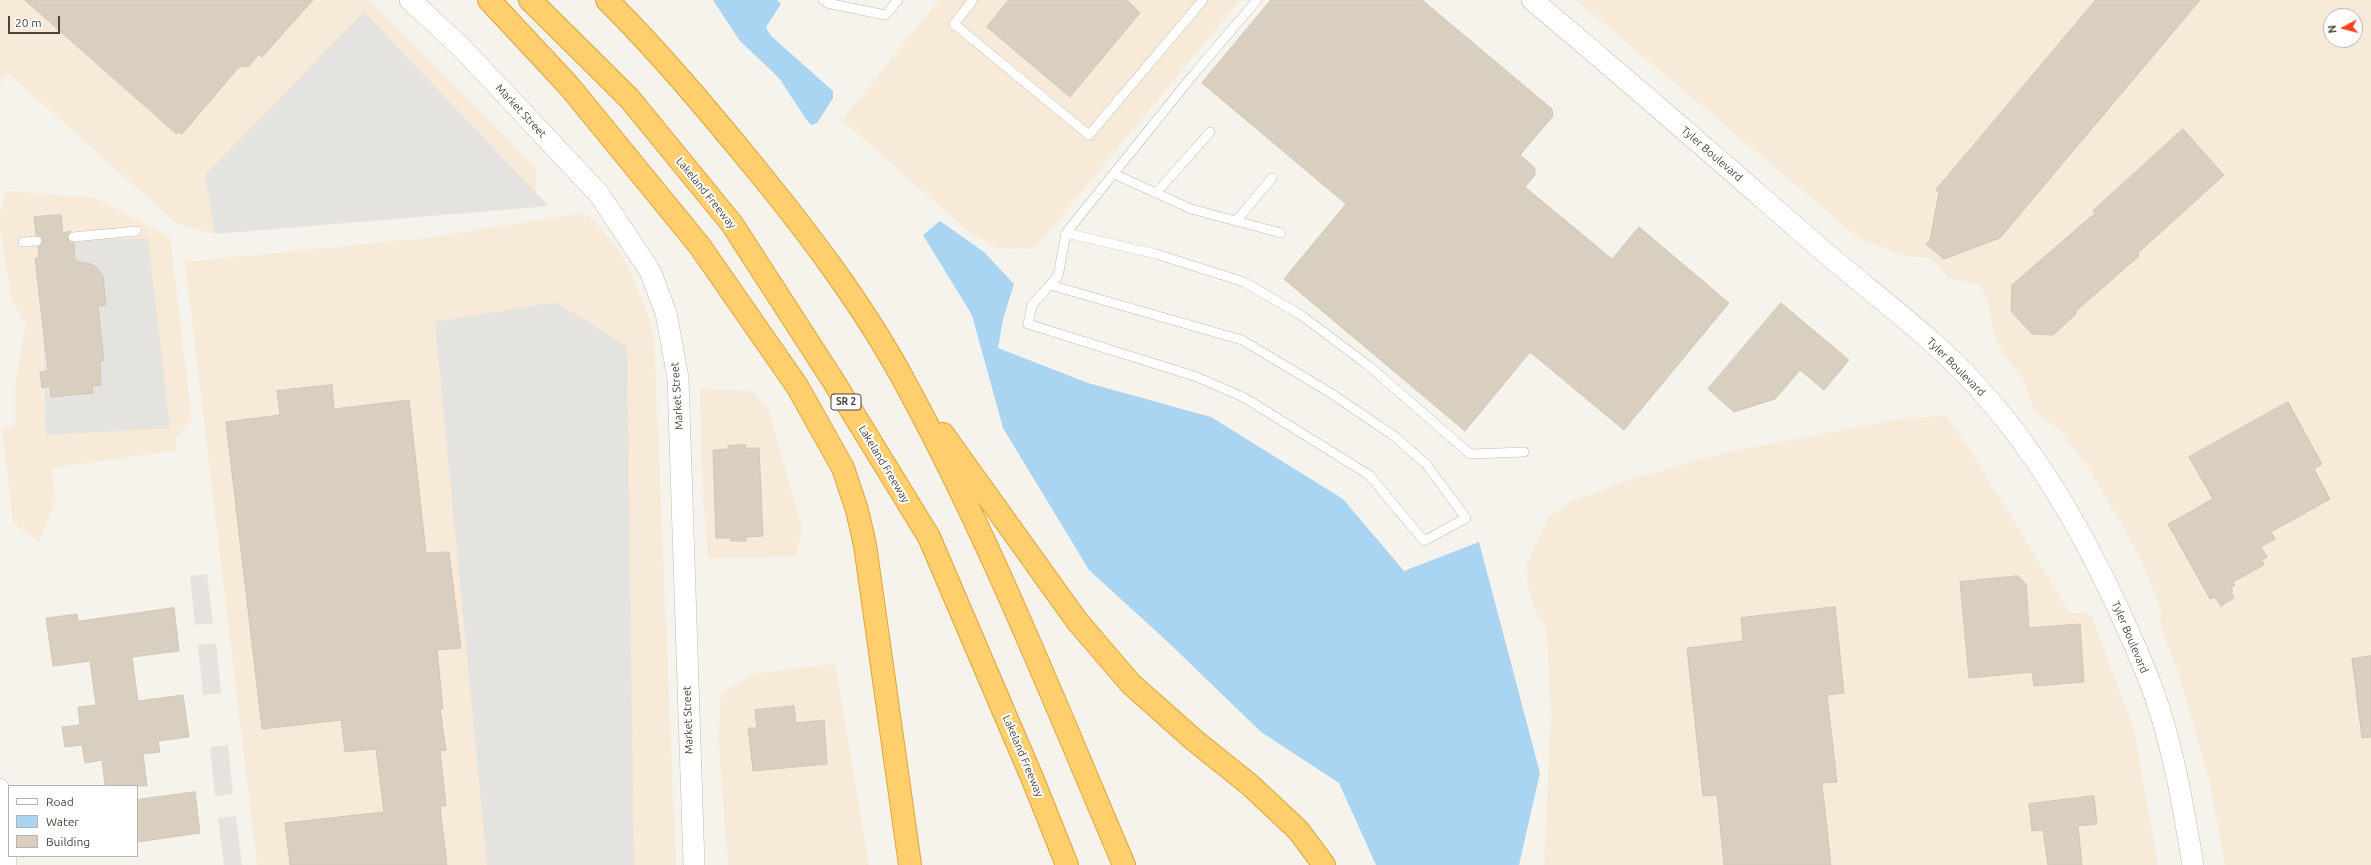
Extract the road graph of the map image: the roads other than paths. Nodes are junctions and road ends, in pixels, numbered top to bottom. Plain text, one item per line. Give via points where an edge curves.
1 (410, 0) edge
2 (489, 0) edge
3 (530, 0) edge
4 (607, 0) edge
5 (823, 0) edge
6 (898, 0) edge
7 (973, 0) edge
8 (1203, 0) edge
9 (1257, 0) edge
10 (1532, 0) edge
11 (1210, 132) dead end
12 (1114, 174) junction
13 (1272, 178) dead end
14 (1156, 193) junction
15 (1236, 221) junction
16 (137, 231) dead end
17 (1066, 233) junction
18 (1281, 233) dead end
19 (73, 237) dead end
20 (37, 241) dead end
21 (23, 242) dead end
22 (1050, 285) junction
23 (901, 375) junction
24 (1524, 452) dead end
25 (0, 787) edge
26 (8, 865) edge
27 (694, 865) edge
28 (910, 865) edge
29 (1067, 865) edge
30 (1124, 865) edge
31 (1324, 865) edge
32 (2192, 865) edge

1 - 27 street, Market Street via 460,46 599,194 650,271 666,313 678,378
2 - 28 highway via 569,86 699,245 797,386 843,468 865,545
3 - 29 highway, Lakeland Freeway / SR 2 via 629,98 732,224 834,382 929,537
4 - 23 highway via 697,97 790,210 846,289
5 - 6 lane via 886,15
7 - 8 lane via 954,24 1089,135
9 - 12 lane
10 - 32 street, Tyler Boulevard via 1817,246 1917,328 2000,413 2050,482 2080,531 2133,640 2158,705 2172,753
11 - 14 lane
12 - 14 lane
12 - 17 lane
13 - 15 lane
14 - 15 lane via 1191,209
15 - 18 lane
16 - 19 lane
17 - 22 lane via 1058,276
17 - 24 lane via 1156,254 1244,282 1301,315 1369,366 1470,454
20 - 21 lane
22 - 22 lane via 1032,305 1028,324 1197,377 1245,398 1369,475 1424,541 1466,518 1426,464 1394,436 1329,392 1242,340
23 - 30 highway via 986,542
23 - 31 highway via 1082,627 1131,684 1250,785 1298,830
25 - 26 street

